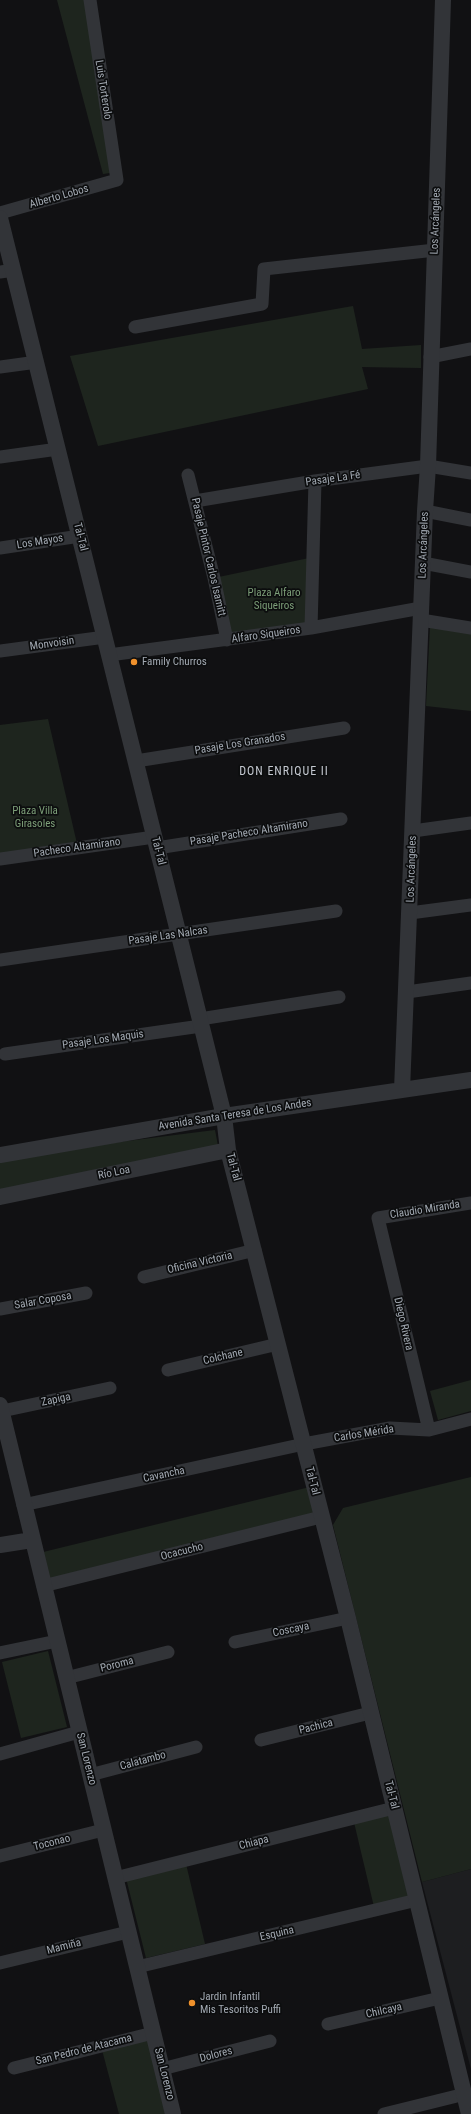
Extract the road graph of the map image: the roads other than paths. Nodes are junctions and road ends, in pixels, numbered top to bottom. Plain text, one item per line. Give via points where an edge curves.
1 (90, 0) edge
2 (443, 0) edge
3 (117, 180) joint
4 (0, 214) edge
5 (0, 218) edge
6 (435, 250) junction
7 (7, 271) edge
8 (134, 327) dead end
9 (471, 349) edge
10 (430, 357) junction
11 (37, 362) junction
12 (0, 367) edge
13 (58, 449) junction
14 (0, 457) edge
15 (428, 466) junction
16 (471, 474) edge
17 (188, 475) dead end
18 (315, 481) junction
19 (195, 501) junction
20 (425, 512) junction
21 (471, 520) edge
22 (80, 536) junction
23 (0, 548) edge
24 (423, 563) junction
25 (471, 572) edge
26 (421, 614) junction
27 (311, 628) junction
28 (471, 628) edge
29 (105, 637) junction
30 (227, 640) junction
31 (0, 651) edge
32 (109, 655) junction
33 (344, 728) dead end
34 (136, 761) junction
35 (341, 819) dead end
36 (471, 823) edge
37 (413, 831) junction
38 (156, 842) junction
39 (0, 859) edge
40 (471, 905) edge
41 (336, 911) dead end
42 (410, 913) junction
43 (179, 935) junction
44 (0, 960) edge
45 (471, 982) edge
46 (407, 992) junction
47 (339, 997) dead end
48 (200, 1023) junction
49 (6, 1054) dead end
50 (471, 1080) edge
51 (402, 1090) junction
52 (224, 1116) junction
53 (228, 1150) junction
54 (0, 1155) edge
55 (0, 1198) edge
56 (471, 1203) edge
57 (378, 1218) joint
58 (255, 1250) junction
59 (144, 1276) dead end
60 (86, 1293) dead end
61 (0, 1309) edge
62 (278, 1344) junction
63 (168, 1370) dead end
64 (110, 1388) dead end
65 (1, 1408) edge
66 (471, 1419) edge
67 (3, 1428) edge
68 (429, 1430) junction
69 (304, 1444) junction
70 (24, 1505) junction
71 (321, 1517) junction
72 (32, 1540) junction
73 (0, 1545) edge
74 (43, 1586) junction
75 (348, 1618) junction
76 (57, 1641) junction
77 (235, 1642) dead end
78 (168, 1652) dead end
79 (0, 1653) edge
80 (66, 1678) junction
81 (370, 1713) junction
82 (79, 1732) junction
83 (261, 1740) dead end
84 (196, 1747) dead end
85 (0, 1754) edge
86 (90, 1775) junction
87 (394, 1808) junction
88 (103, 1830) junction
89 (0, 1856) edge
90 (115, 1878) junction
91 (417, 1900) junction
92 (128, 1932) junction
93 (0, 1963) edge
94 (137, 1967) junction
95 (440, 1998) junction
96 (328, 2024) dead end
97 (153, 2033) junction
98 (270, 2041) dead end
99 (14, 2068) dead end
100 (162, 2069) junction
101 (465, 2094) junction
102 (173, 2114) edge
103 (384, 2114) edge
104 (469, 2114) edge

1 - 3 street, Luis Torterolo
2 - 6 street, Los Arcángeles
3 - 4 street, Alberto Lobos
5 - 7 street, Tal-Tal
6 - 8 street via 264,269 262,304
6 - 10 street, Los Arcángeles
7 - 11 street, Tal-Tal
9 - 10 street
10 - 15 street, Los Arcángeles
11 - 12 street
11 - 13 street, Tal-Tal
13 - 14 street
13 - 22 street, Tal-Tal
15 - 16 street, Pasaje La Fé
15 - 18 street, Pasaje La Fé
15 - 20 street, Los Arcángeles
17 - 19 street, Pasaje Pintor Carlos Isamitt
18 - 19 street, Pasaje La Fé
18 - 27 street
19 - 30 street, Pasaje Pintor Carlos Isamitt
20 - 21 street
20 - 24 street, Los Arcángeles
22 - 23 street, Los Mayos
22 - 29 street, Tal-Tal
24 - 25 street
24 - 26 street, Los Arcángeles
26 - 27 street, Alfaro Siqueiros
26 - 28 street, Alfaro Siqueiros
26 - 37 street, Los Arcángeles
27 - 30 street, Alfaro Siqueiros
29 - 31 street, Monvoisin
29 - 32 street, Tal-Tal
30 - 32 street, Alfaro Siqueiros
32 - 34 street, Tal-Tal
33 - 34 street, Pasaje Los Granados
34 - 38 street, Tal-Tal
35 - 38 street, Pasaje Pacheco Altamirano
36 - 37 street
37 - 42 street, Los Arcángeles
38 - 39 street, Pacheco Altamirano
38 - 43 street, Tal-Tal
40 - 42 street
41 - 43 street, Pasaje Las Nalcas
42 - 46 street, Los Arcángeles
43 - 44 street, Pasaje Las Nalcas
43 - 48 street, Tal-Tal
45 - 46 street
46 - 51 street, Los Arcángeles
47 - 48 street, Pasaje Los Maquis
48 - 49 street, Pasaje Los Maquis
48 - 52 street, Tal-Tal
50 - 51 street, Avenida Santa Teresa de Los Andes
51 - 52 street, Avenida Santa Teresa de Los Andes
52 - 53 street, Tal-Tal
52 - 54 street, Avenida Santa Teresa de Los Andes
53 - 55 street, Río Loa
53 - 58 street, Tal-Tal
56 - 57 street, Claudio Miranda
57 - 68 street, Diego Rivera
58 - 59 street, Oficina Victoria
58 - 62 street, Tal-Tal
60 - 61 street, Salar Coposa
62 - 63 street, Colchane
62 - 69 street, Tal-Tal
64 - 65 street, Zapiga
65 - 67 street, San Lorenzo
66 - 68 street, Carlos Mérida
67 - 70 street, San Lorenzo
68 - 69 street, Carlos Mérida via 390,1428
69 - 70 street, Cavancha
69 - 71 street, Tal-Tal
70 - 72 street, San Lorenzo
71 - 74 street, Ocacucho
71 - 75 street, Tal-Tal
72 - 73 street
72 - 74 street, San Lorenzo
74 - 76 street, San Lorenzo
75 - 77 street, Coscaya
75 - 81 street, Tal-Tal
76 - 79 street
76 - 80 street, San Lorenzo
78 - 80 street, Poroma
80 - 82 street, San Lorenzo
81 - 83 street, Pachica
81 - 87 street, Tal-Tal
82 - 85 street
82 - 86 street, San Lorenzo
84 - 86 street, Calatambo
86 - 88 street, San Lorenzo
87 - 90 street, Chiapa
87 - 91 street, Tal-Tal
88 - 89 street, Toconao
88 - 90 street, San Lorenzo
90 - 92 street, San Lorenzo
91 - 94 street, Esquina
91 - 95 street, Tal-Tal
92 - 93 street, Mamiña
92 - 94 street, San Lorenzo
94 - 97 street, San Lorenzo
95 - 96 street, Chilcaya
95 - 101 street, Tal-Tal
97 - 99 street, San Pedro de Atacama
97 - 100 street, San Lorenzo
98 - 100 street, Dolores
100 - 102 street, San Lorenzo
101 - 103 street
101 - 104 street, Tal-Tal

